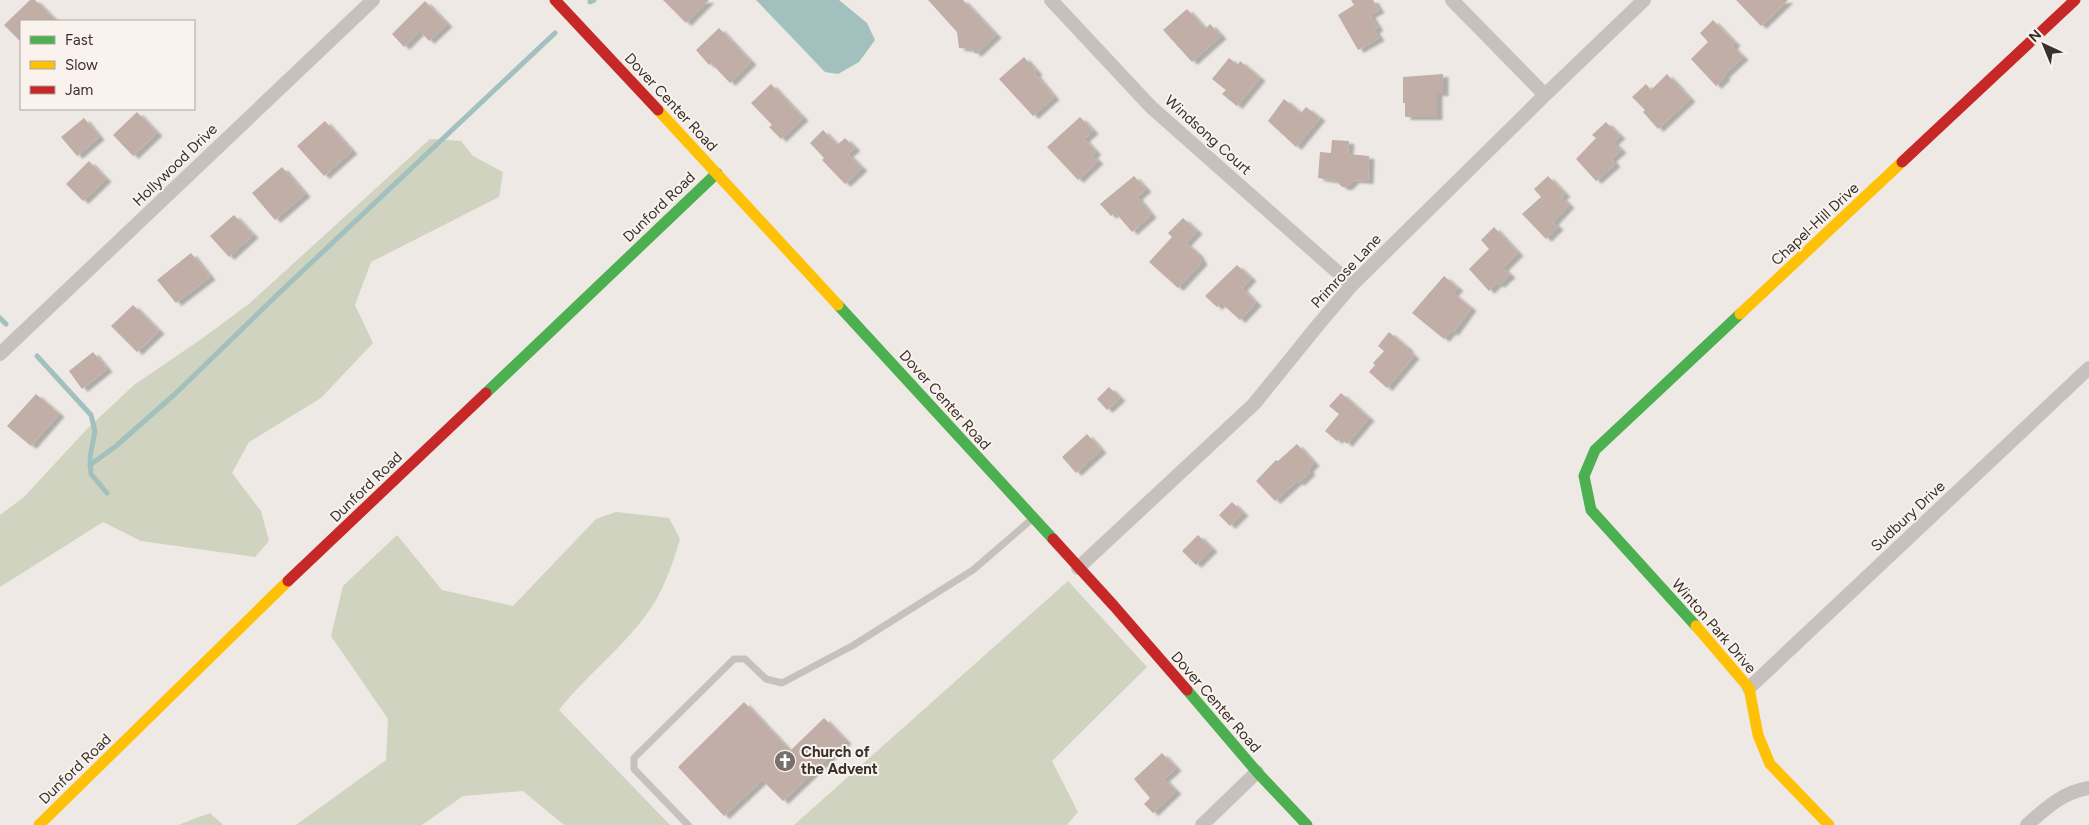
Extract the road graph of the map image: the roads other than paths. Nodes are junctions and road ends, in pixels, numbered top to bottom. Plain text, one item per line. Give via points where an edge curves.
1 (372, 0) edge
2 (555, 0) edge
3 (1050, 0) edge
4 (1452, 0) edge
5 (1644, 0) edge
6 (2075, 0) edge
7 (1545, 94) junction
8 (717, 173) junction
9 (1352, 285) junction
10 (0, 354) edge
11 (2089, 368) edge
12 (1584, 476) joint
13 (1032, 518) junction
14 (1078, 568) junction
15 (1749, 688) junction
16 (1257, 772) junction
17 (2089, 788) edge
18 (39, 825) edge
19 (688, 825) edge
20 (1202, 825) edge
21 (1308, 825) edge
22 (1829, 825) edge
23 (2027, 825) edge

1 - 10 street, Hollywood Drive
2 - 8 street, Dover Center Road
3 - 9 street, Windsong Court via 1151,107
4 - 7 street
5 - 7 street, Primrose Lane
6 - 12 street, Chapel-Hill Drive via 1595,450
7 - 9 street, Primrose Lane
8 - 13 street, Dover Center Road
8 - 18 street, Dunford Road via 253,615
9 - 14 street, Primrose Lane via 1254,404
11 - 15 street, Sudbury Drive
12 - 15 street, Winton Park Drive via 1591,510
13 - 14 street, Dover Center Road
13 - 19 lane via 973,570 852,646 782,683 766,679 745,659 734,659 634,758 634,769
14 - 16 street, Dover Center Road
15 - 22 street, Winton Park Drive via 1758,735 1770,764
16 - 20 street
16 - 21 street, Dover Center Road
17 - 23 street via 2065,794

